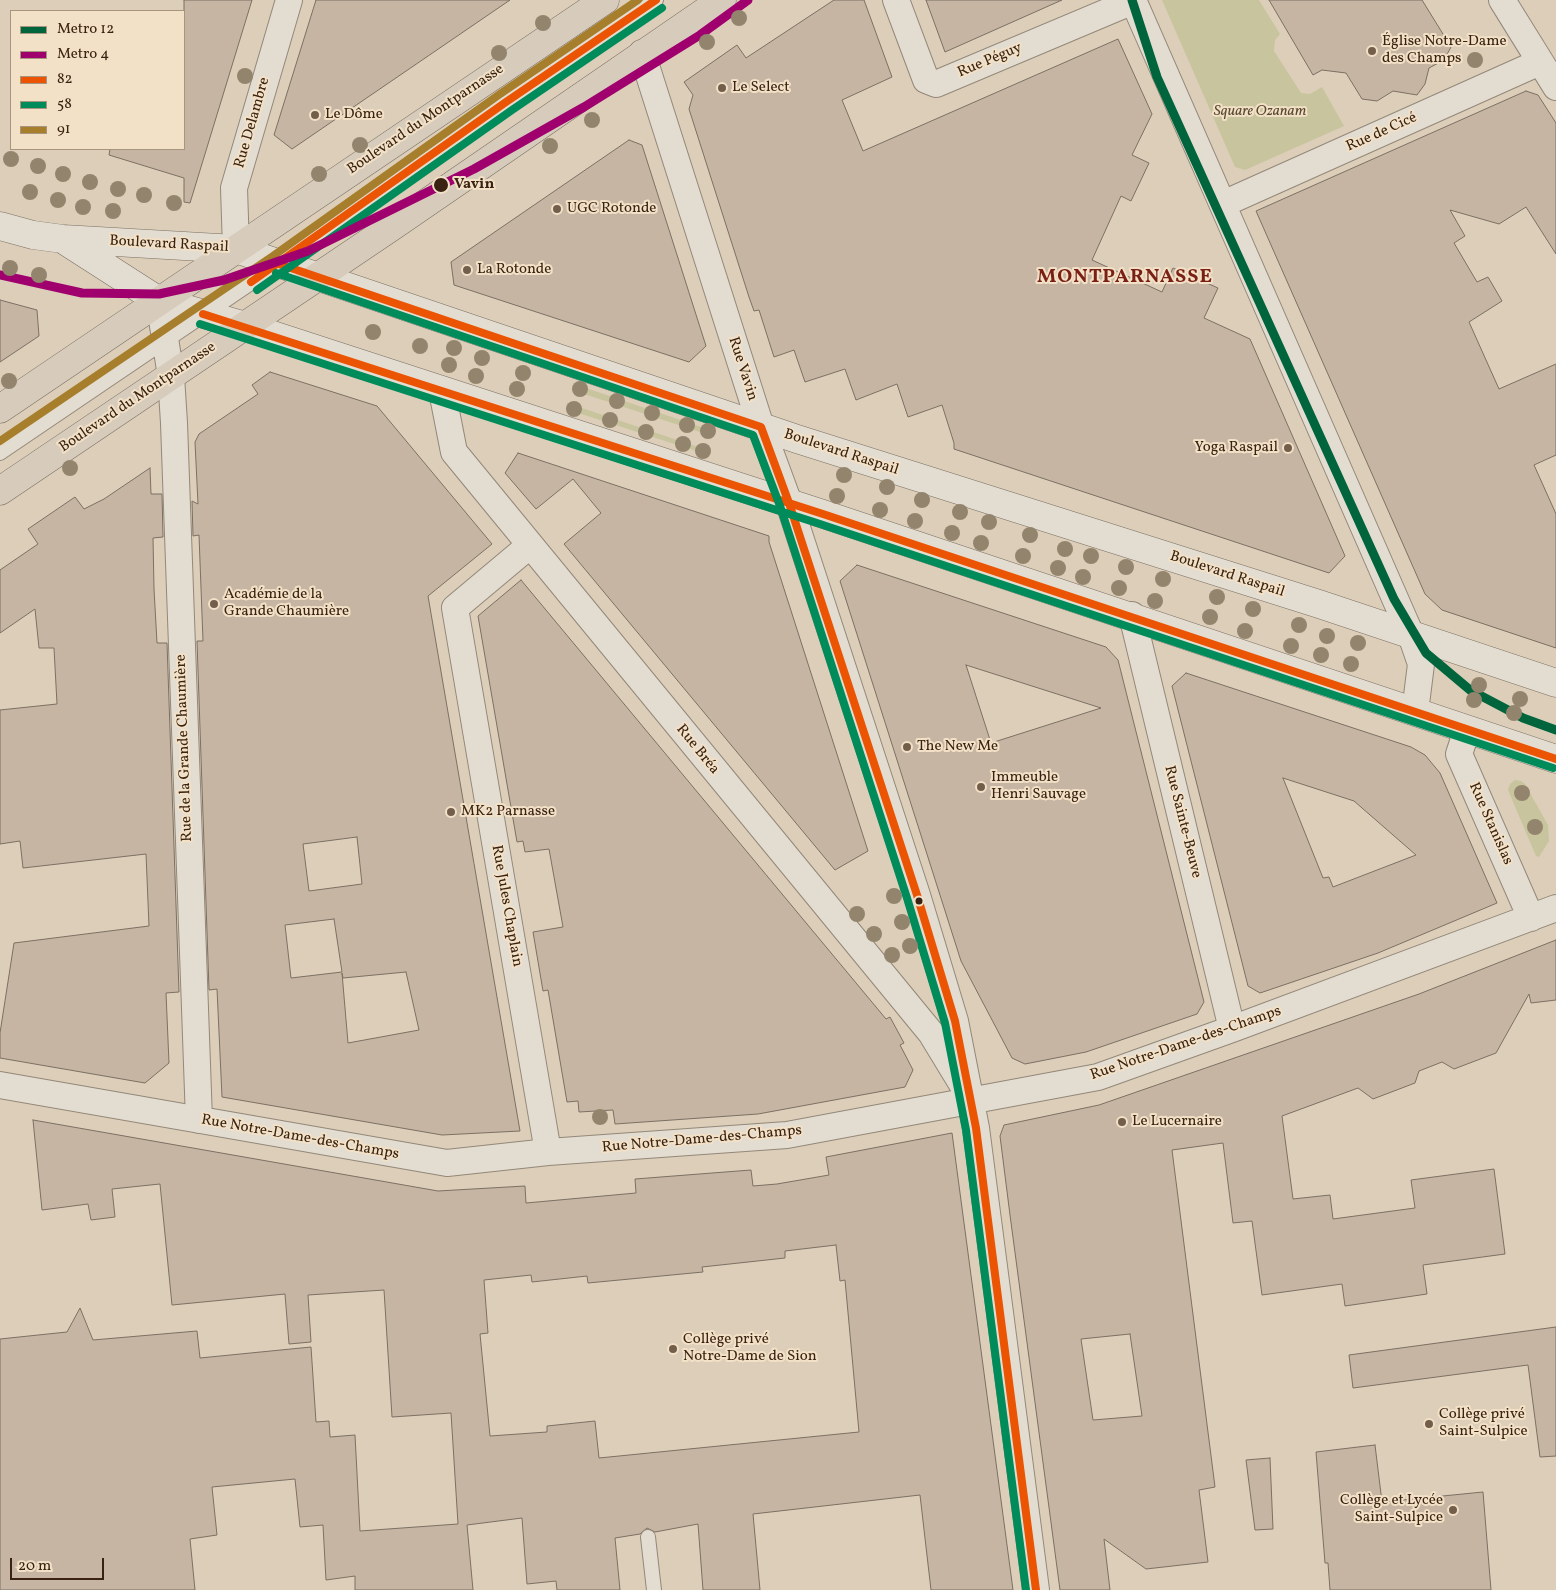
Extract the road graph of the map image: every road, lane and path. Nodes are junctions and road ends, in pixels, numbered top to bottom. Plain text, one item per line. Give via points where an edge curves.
1 (289, 0) edge
2 (605, 0) edge
3 (656, 0) edge
4 (722, 0) edge
5 (896, 0) edge
6 (1133, 0) edge
7 (1502, 0) edge
8 (642, 53) junction
9 (1540, 62) junction
10 (1556, 87) edge
11 (1223, 204) junction
12 (0, 226) edge
13 (63, 239) junction
14 (236, 248) junction
15 (279, 264) junction
16 (319, 276) junction
17 (158, 301) junction
18 (203, 314) junction
19 (245, 326) junction
20 (165, 340) junction
21 (171, 376) junction
22 (442, 391) junction
23 (0, 409) edge
24 (761, 427) junction
25 (0, 453) edge
26 (0, 491) edge
27 (789, 503) junction
28 (530, 546) junction
29 (1132, 615) junction
30 (1411, 635) junction
31 (1556, 683) edge
32 (1415, 712) junction
33 (1467, 730) junction
34 (1556, 759) edge
35 (1556, 908) edge
36 (1531, 918) junction
37 (1232, 1029) junction
38 (0, 1085) edge
39 (972, 1101) junction
40 (199, 1120) junction
41 (548, 1152) junction
42 (648, 1537) dead end
43 (654, 1590) edge
44 (1036, 1590) edge

1 - 14 street, Rue Delambre via 234,188
2 - 14 main road, Boulevard du Montparnasse
3 - 15 lane, Boulevard du Montparnasse
4 - 8 main road, Boulevard du Montparnasse
5 - 6 street, Rue Péguy via 926,80 936,84
6 - 11 street
7 - 9 street
8 - 16 main road, Boulevard du Montparnasse
8 - 24 street, Rue Vavin
9 - 10 street
9 - 11 street, Rue de Cicé
11 - 30 street
12 - 13 main road, Boulevard Raspail
13 - 14 main road, Boulevard Raspail
13 - 17 main road, Boulevard Raspail
14 - 15 main road, Boulevard Raspail
14 - 17 main road, Boulevard du Montparnasse
15 - 16 main road, Boulevard Raspail
15 - 18 lane, Boulevard du Montparnasse
16 - 19 main road, Boulevard du Montparnasse
16 - 24 main road, Boulevard Raspail
17 - 18 main road, Boulevard Raspail
17 - 20 street
17 - 23 main road, Boulevard du Montparnasse
18 - 19 main road, Boulevard Raspail
18 - 20 lane, Boulevard du Montparnasse
19 - 21 main road, Boulevard du Montparnasse
19 - 22 main road, Boulevard Raspail
20 - 21 street
20 - 25 lane, Boulevard du Montparnasse
21 - 26 main road, Boulevard du Montparnasse
21 - 40 street, Rue de la Grande Chaumière
22 - 27 main road, Boulevard Raspail
22 - 28 street, Rue Bréa via 454,452
24 - 27 street, Rue Vavin
24 - 30 main road, Boulevard Raspail
27 - 29 main road, Boulevard Raspail
27 - 39 street, Rue Vavin via 917,895 955,1021
28 - 39 street, Rue Bréa via 931,1033
28 - 41 street, Rue Jules Chaplain via 455,608
29 - 32 main road, Boulevard Raspail
29 - 37 street, Rue Sainte-Beuve
30 - 31 main road, Boulevard Raspail
30 - 32 street via 1421,664
32 - 33 main road, Boulevard Raspail
33 - 34 main road, Boulevard Raspail
33 - 36 street, Rue Stanislas via 1459,754
35 - 36 street, Rue Notre-Dame-des-Champs
36 - 37 street, Rue Notre-Dame-des-Champs
37 - 39 street, Rue Notre-Dame-des-Champs via 1098,1076
38 - 40 street, Rue Notre-Dame-des-Champs
39 - 41 street, Rue Notre-Dame-des-Champs via 787,1135
39 - 44 street, Rue Vavin
40 - 41 street, Rue Notre-Dame-des-Champs via 447,1163
42 - 43 lane

